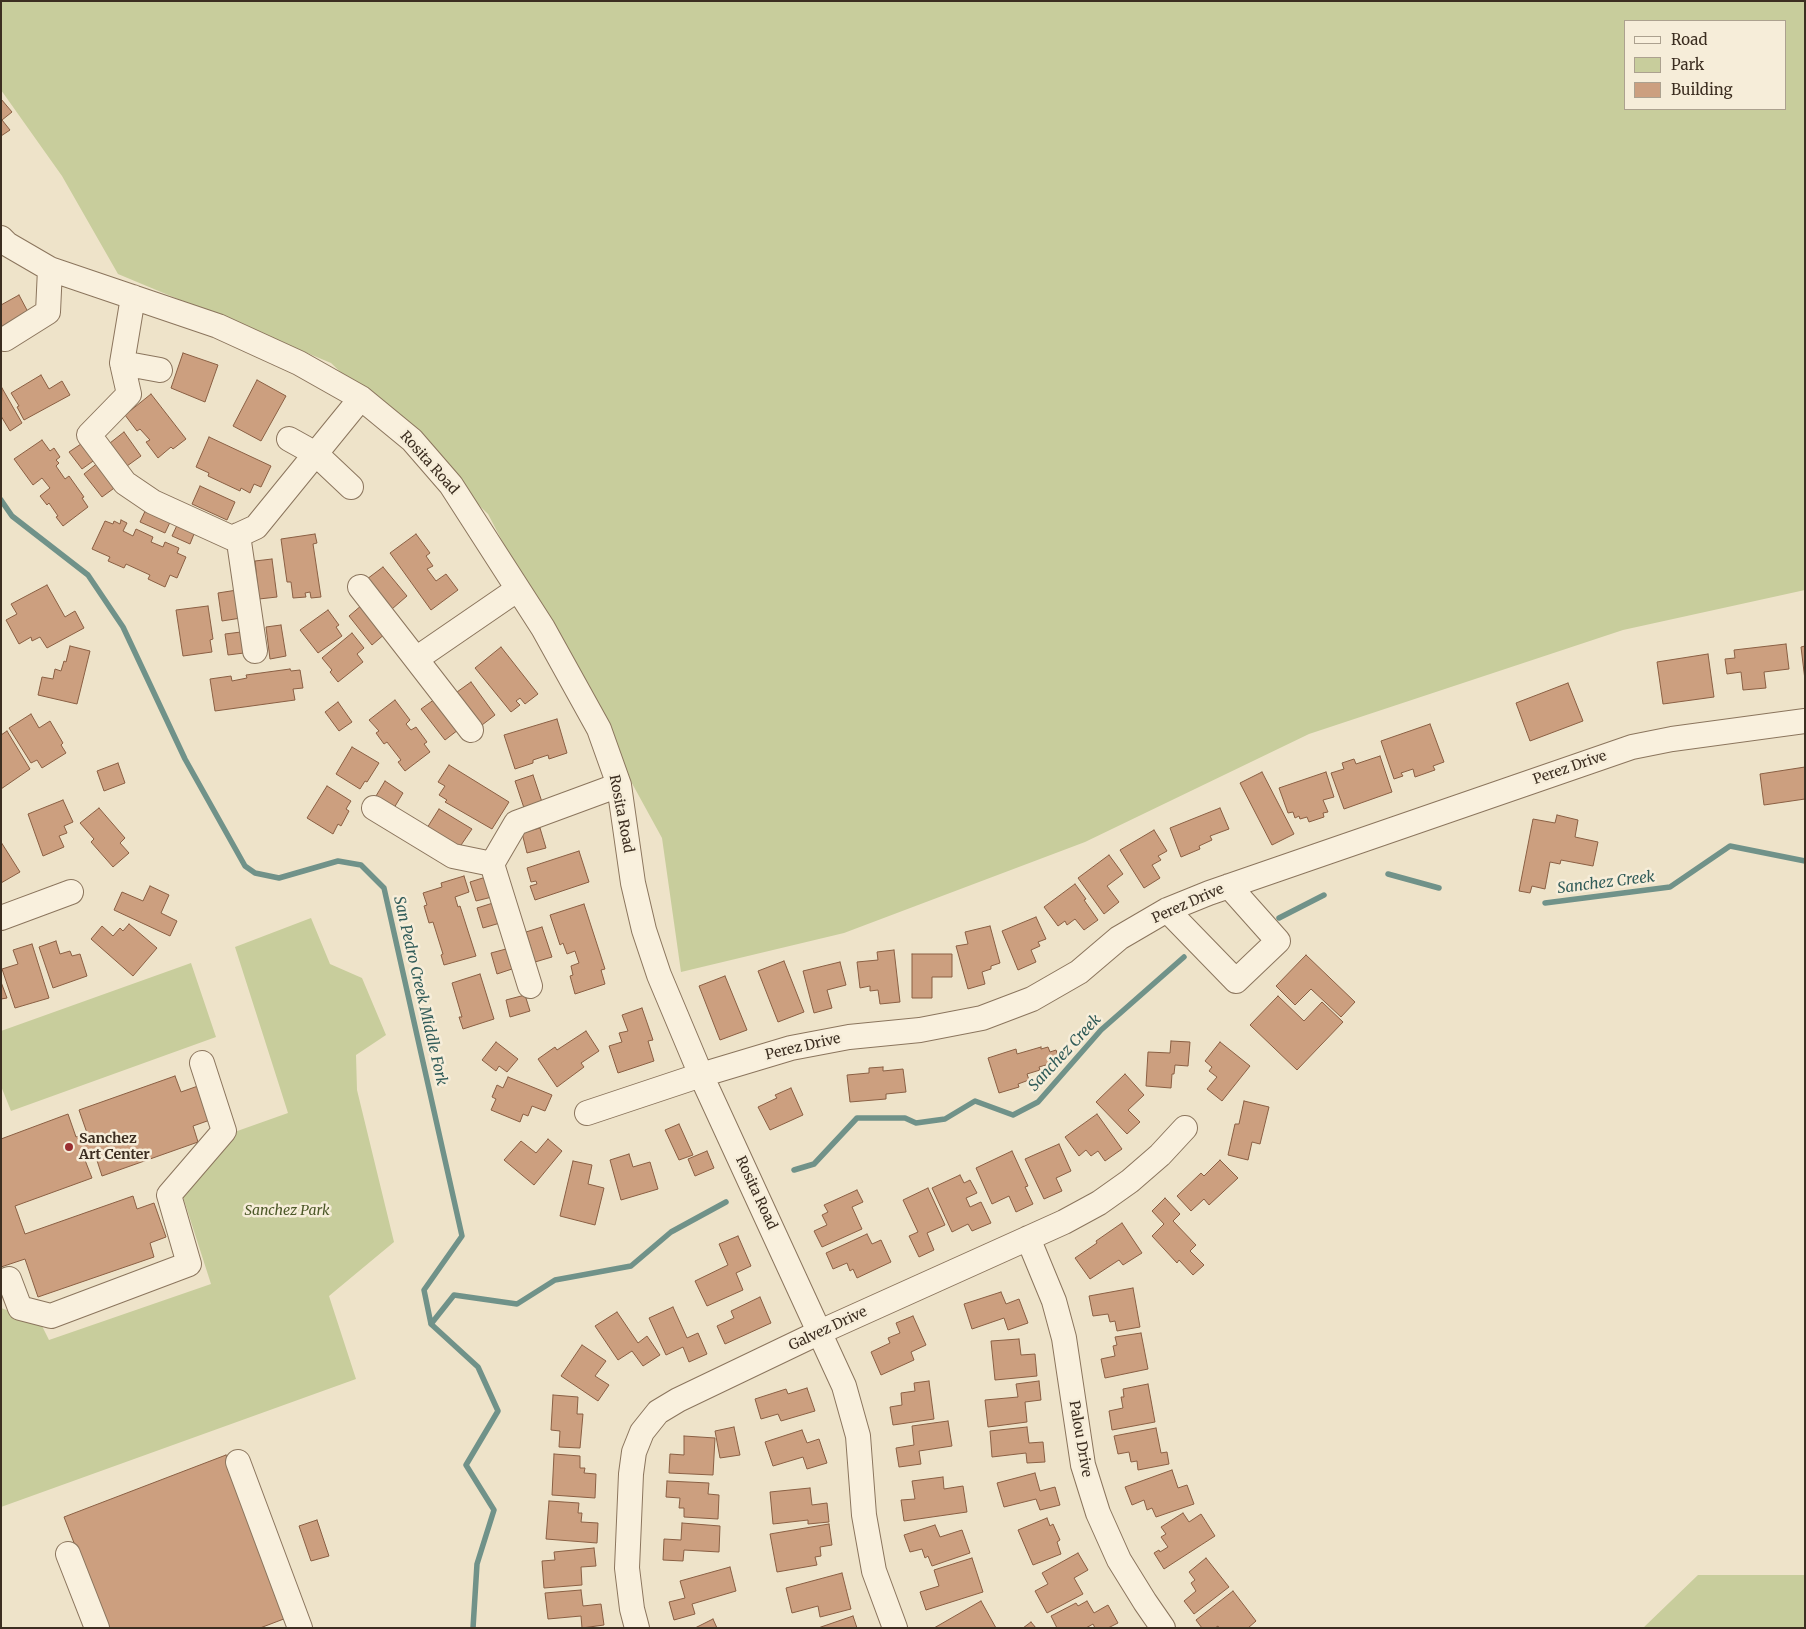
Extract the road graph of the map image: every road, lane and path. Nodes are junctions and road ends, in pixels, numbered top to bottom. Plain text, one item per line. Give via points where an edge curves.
1 (1, 238) edge
2 (50, 269) junction
3 (133, 297) junction
4 (5, 339) dead end
5 (122, 363) junction
6 (160, 370) dead end
7 (361, 398) junction
8 (288, 438) dead end
9 (316, 454) junction
10 (351, 487) dead end
11 (238, 535) junction
12 (360, 587) dead end
13 (518, 589) junction
14 (255, 651) dead end
15 (416, 659) junction
16 (1805, 721) edge
17 (471, 730) dead end
18 (619, 786) junction
19 (374, 808) dead end
20 (492, 864) junction
21 (1229, 886) junction
22 (71, 892) dead end
23 (1167, 910) junction
24 (1, 918) edge
25 (530, 986) dead end
26 (202, 1063) dead end
27 (701, 1075) junction
28 (587, 1113) dead end
29 (1185, 1128) dead end
30 (1028, 1238) junction
31 (1, 1282) edge
32 (820, 1332) junction
33 (238, 1462) dead end
34 (68, 1554) dead end
35 (97, 1628) edge
36 (300, 1628) edge
37 (637, 1628) edge
38 (895, 1628) edge
39 (1163, 1628) edge

1 - 2 street, Rosita Road
2 - 3 street, Rosita Road
2 - 4 street via 48,312
3 - 5 street
3 - 7 street, Rosita Road via 218,326 299,363
5 - 6 street
5 - 11 street via 129,394 89,435 132,488 153,502 232,538
7 - 9 street
7 - 13 street, Rosita Road via 412,440 451,485
8 - 9 street
9 - 10 street
9 - 11 street via 256,527
11 - 14 street
12 - 15 street
13 - 15 street
13 - 18 street, Rosita Road via 599,729
15 - 17 street
16 - 21 street, Perez Drive via 1632,747
18 - 20 street via 516,823
18 - 27 street, Rosita Road via 633,883 644,930 659,975
19 - 20 street via 453,856
20 - 25 street
21 - 23 street, Perez Drive
21 - 23 street via 1278,941 1236,981
22 - 24 street
23 - 27 street, Perez Drive via 1119,938 1078,972 1032,999 982,1018 791,1048
26 - 31 street via 224,1131 169,1194 188,1264 51,1316 20,1308 9,1279
27 - 28 street, Perez Drive
27 - 32 street, Rosita Road
29 - 30 street, Galvez Drive via 1160,1155 1099,1203
30 - 32 street, Galvez Drive
30 - 39 street, Palou Drive via 1054,1301 1064,1338 1083,1465 1098,1513 1119,1560
32 - 37 street, Galvez Drive via 678,1400 658,1412 642,1432 634,1452 627,1568
32 - 38 street, Rosita Road via 844,1386 858,1436 864,1514 874,1571
33 - 36 street
34 - 35 street

